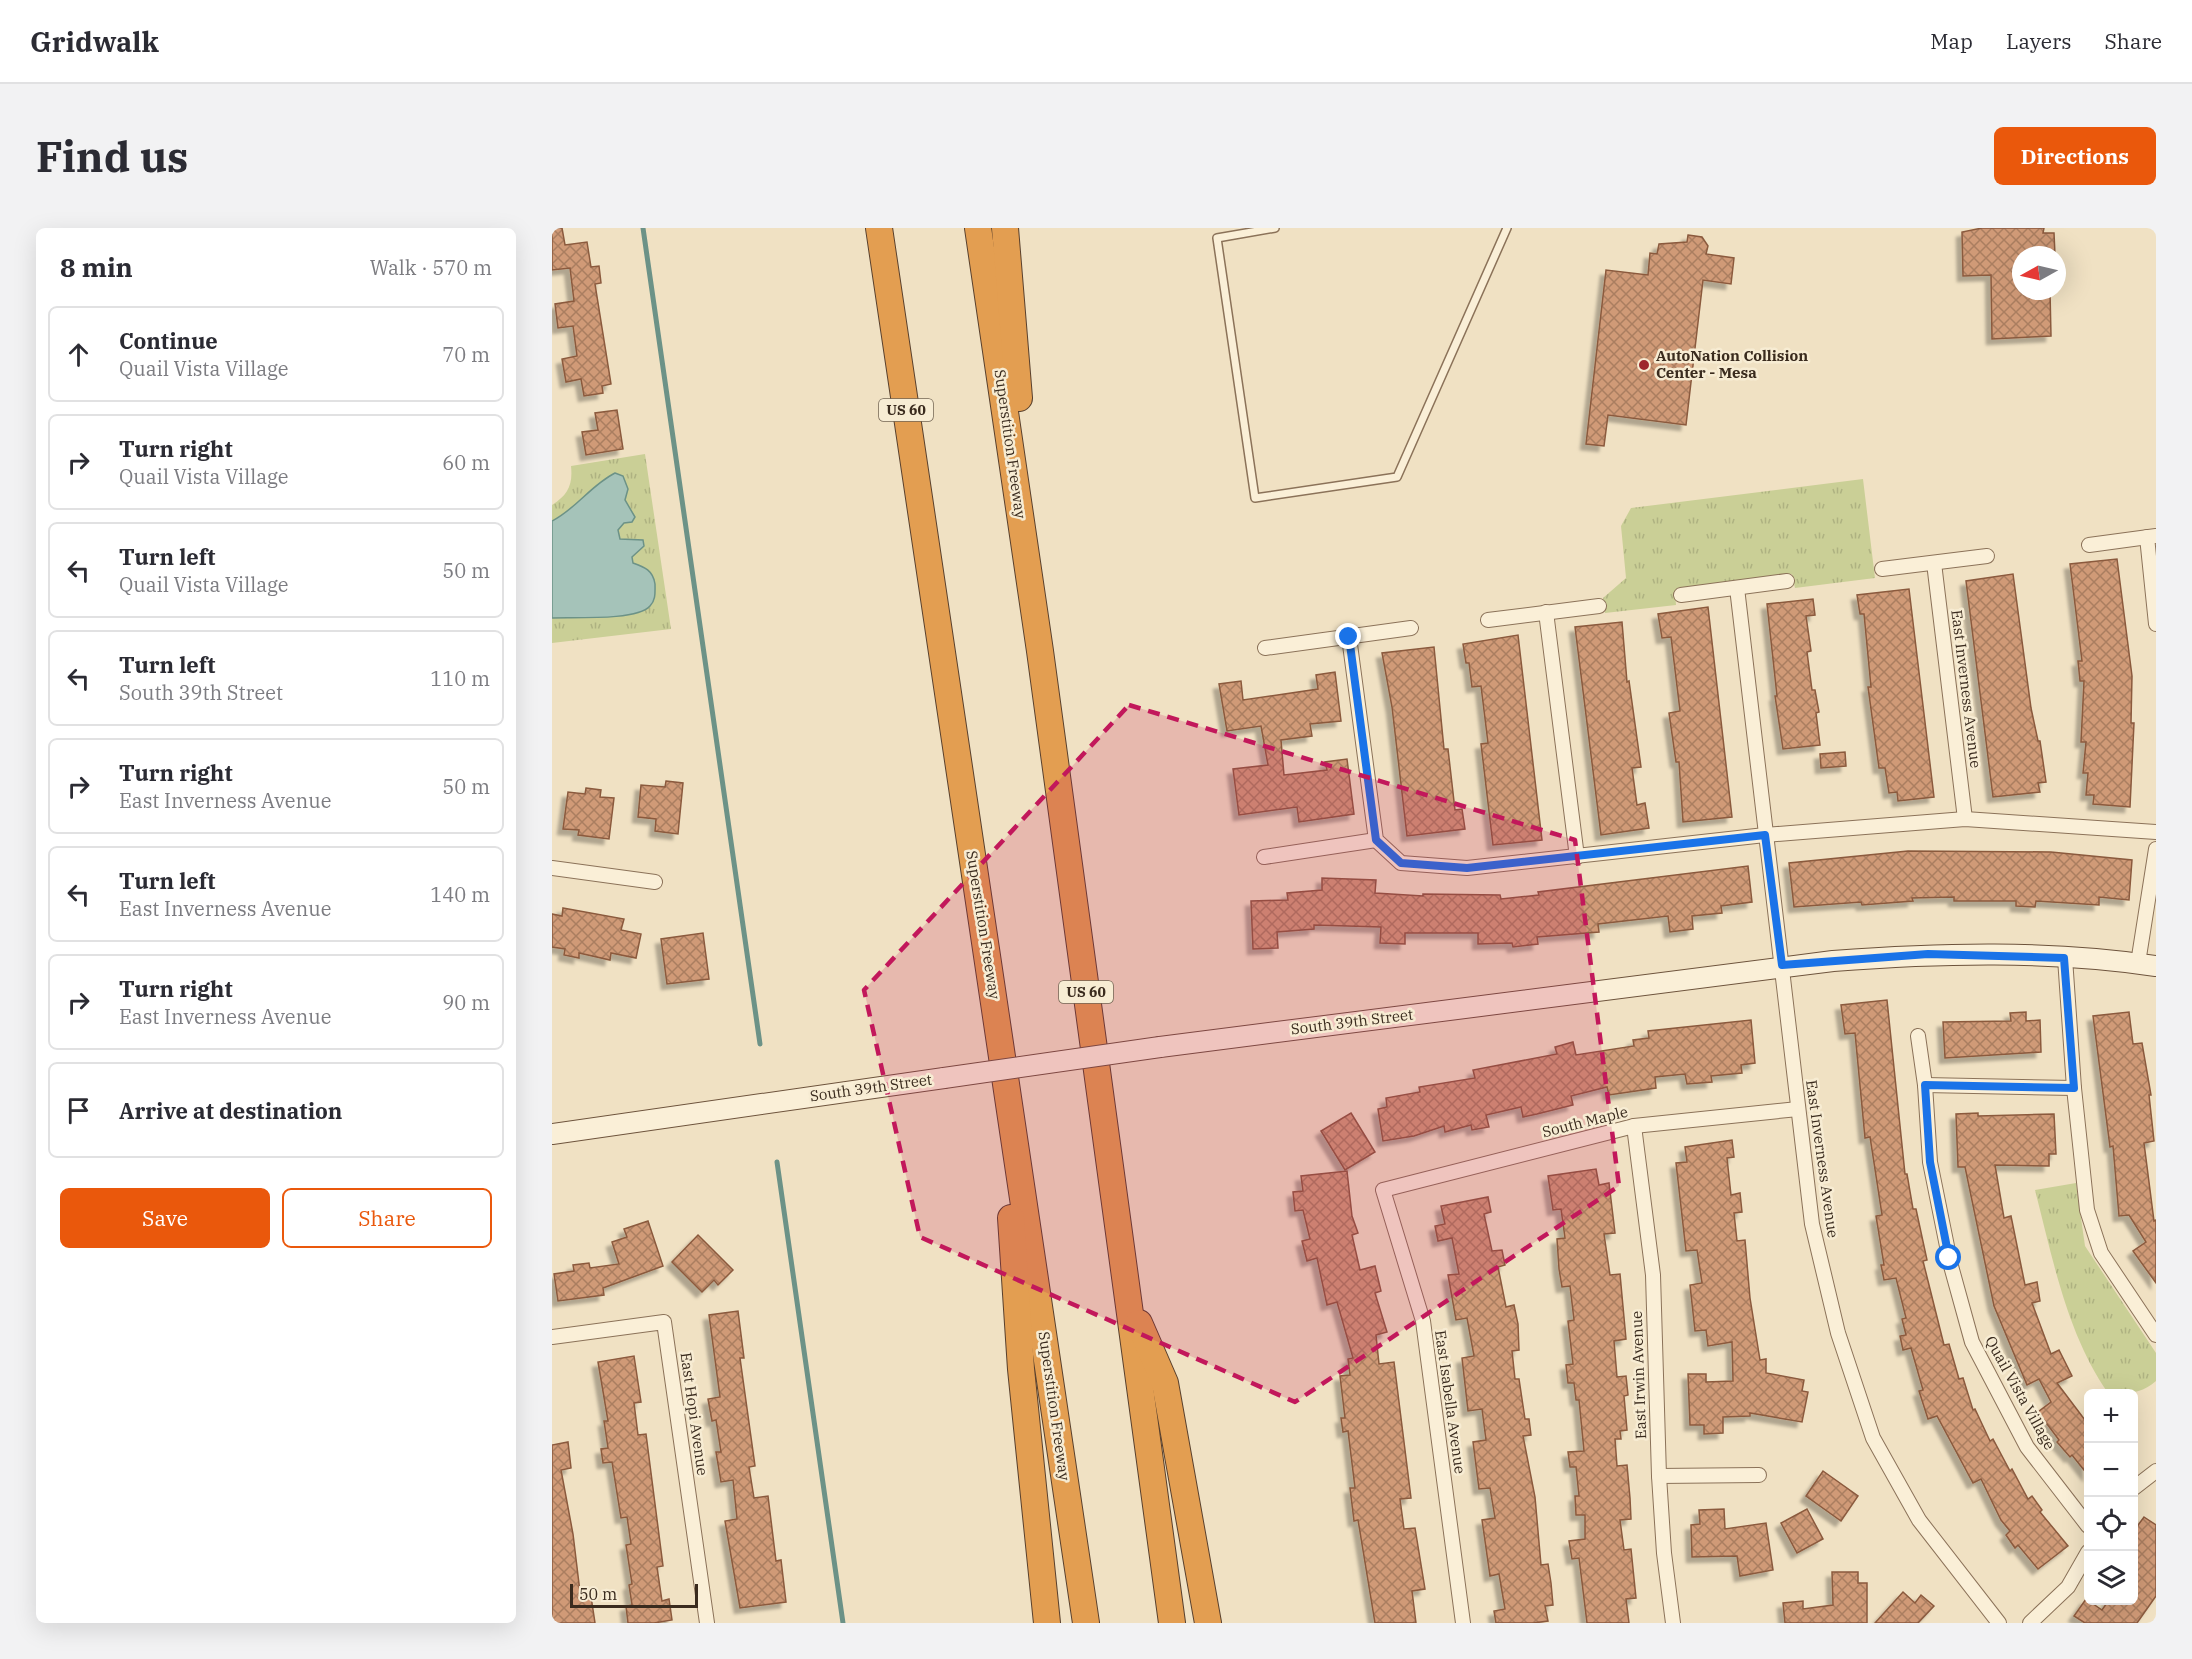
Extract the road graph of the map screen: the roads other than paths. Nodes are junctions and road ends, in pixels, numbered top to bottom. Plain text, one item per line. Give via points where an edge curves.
1 (879, 228) edge
2 (978, 228) edge
3 (1005, 228) edge
4 (1275, 228) edge
5 (1507, 228) edge
6 (2151, 537) edge
7 (2089, 545) dead end
8 (1987, 555) dead end
9 (1934, 563) junction
10 (1882, 569) dead end
11 (1032, 578) junction
12 (1787, 581) dead end
13 (1737, 588) junction
14 (1681, 596) dead end
15 (1599, 606) dead end
16 (1546, 612) junction
17 (1488, 620) dead end
18 (2156, 624) edge
19 (1411, 628) dead end
20 (1349, 637) junction
21 (1265, 648) dead end
22 (1965, 819) junction
23 (2156, 832) edge
24 (1765, 835) junction
25 (1376, 840) junction
26 (2156, 849) edge
27 (1577, 856) junction
28 (1264, 857) dead end
29 (552, 868) edge
30 (655, 882) dead end
31 (2064, 958) junction
32 (2147, 964) edge
33 (1782, 965) junction
34 (999, 1029) junction
35 (1917, 1036) dead end
36 (1925, 1085) junction
37 (2074, 1088) junction
38 (1798, 1109) junction
39 (1634, 1126) junction
40 (552, 1134) edge
41 (1383, 1190) joint
42 (1126, 1293) junction
43 (2156, 1335) edge
44 (552, 1337) edge
45 (2156, 1471) edge
46 (1759, 1475) dead end
47 (1659, 1476) junction
48 (2138, 1484) edge
49 (2084, 1521) edge
50 (2084, 1559) edge
51 (707, 1623) edge
52 (1047, 1623) edge
53 (1086, 1623) edge
54 (1172, 1623) edge
55 (1208, 1623) edge
56 (1463, 1623) edge
57 (1673, 1623) edge
58 (1999, 1623) edge
59 (2030, 1623) edge

1 - 34 highway, Superstition Freeway / US 60
2 - 11 highway, Superstition Freeway
3 - 11 highway
4 - 5 lane via 1217,238 1255,498 1397,477
6 - 7 street
6 - 18 street
8 - 9 street
9 - 10 street
9 - 22 street, East Inverness Avenue
11 - 42 highway, US 60
12 - 13 street
13 - 14 street
13 - 24 street, East Inverness Avenue
15 - 16 street
16 - 17 street
16 - 27 street
19 - 20 street
20 - 21 street
20 - 25 street
22 - 23 street
22 - 24 street
24 - 27 street
24 - 33 street, East Inverness Avenue
25 - 27 street via 1401,863 1467,868
25 - 28 street
26 - 32 street
29 - 30 street
31 - 32 street, South 39th Street
31 - 33 street, South 39th Street via 1928,954
31 - 37 street
33 - 38 street, East Inverness Avenue
33 - 40 street, South 39th Street, bridge via 1160,1047
34 - 52 highway via 1021,1369
34 - 53 highway, Superstition Freeway / US 60
35 - 36 street, Quail Vista Village
36 - 37 street
36 - 49 street, Quail Vista Village via 1930,1162 1951,1266 1972,1342 2027,1447
37 - 43 street via 2086,1210 2101,1253
38 - 39 street, South Maple
38 - 58 street, East Inverness Avenue via 1812,1224 1838,1333 1873,1438 1919,1520
39 - 41 street, South Maple
39 - 47 street, East Irwin Avenue via 1653,1275
41 - 56 street, East Isabella Avenue via 1423,1321
42 - 54 highway, US 60
42 - 55 highway via 1165,1383
44 - 51 street, East Hopi Avenue via 664,1322
45 - 48 street
46 - 47 street
47 - 57 street, East Irwin Avenue
50 - 59 street via 2068,1587

